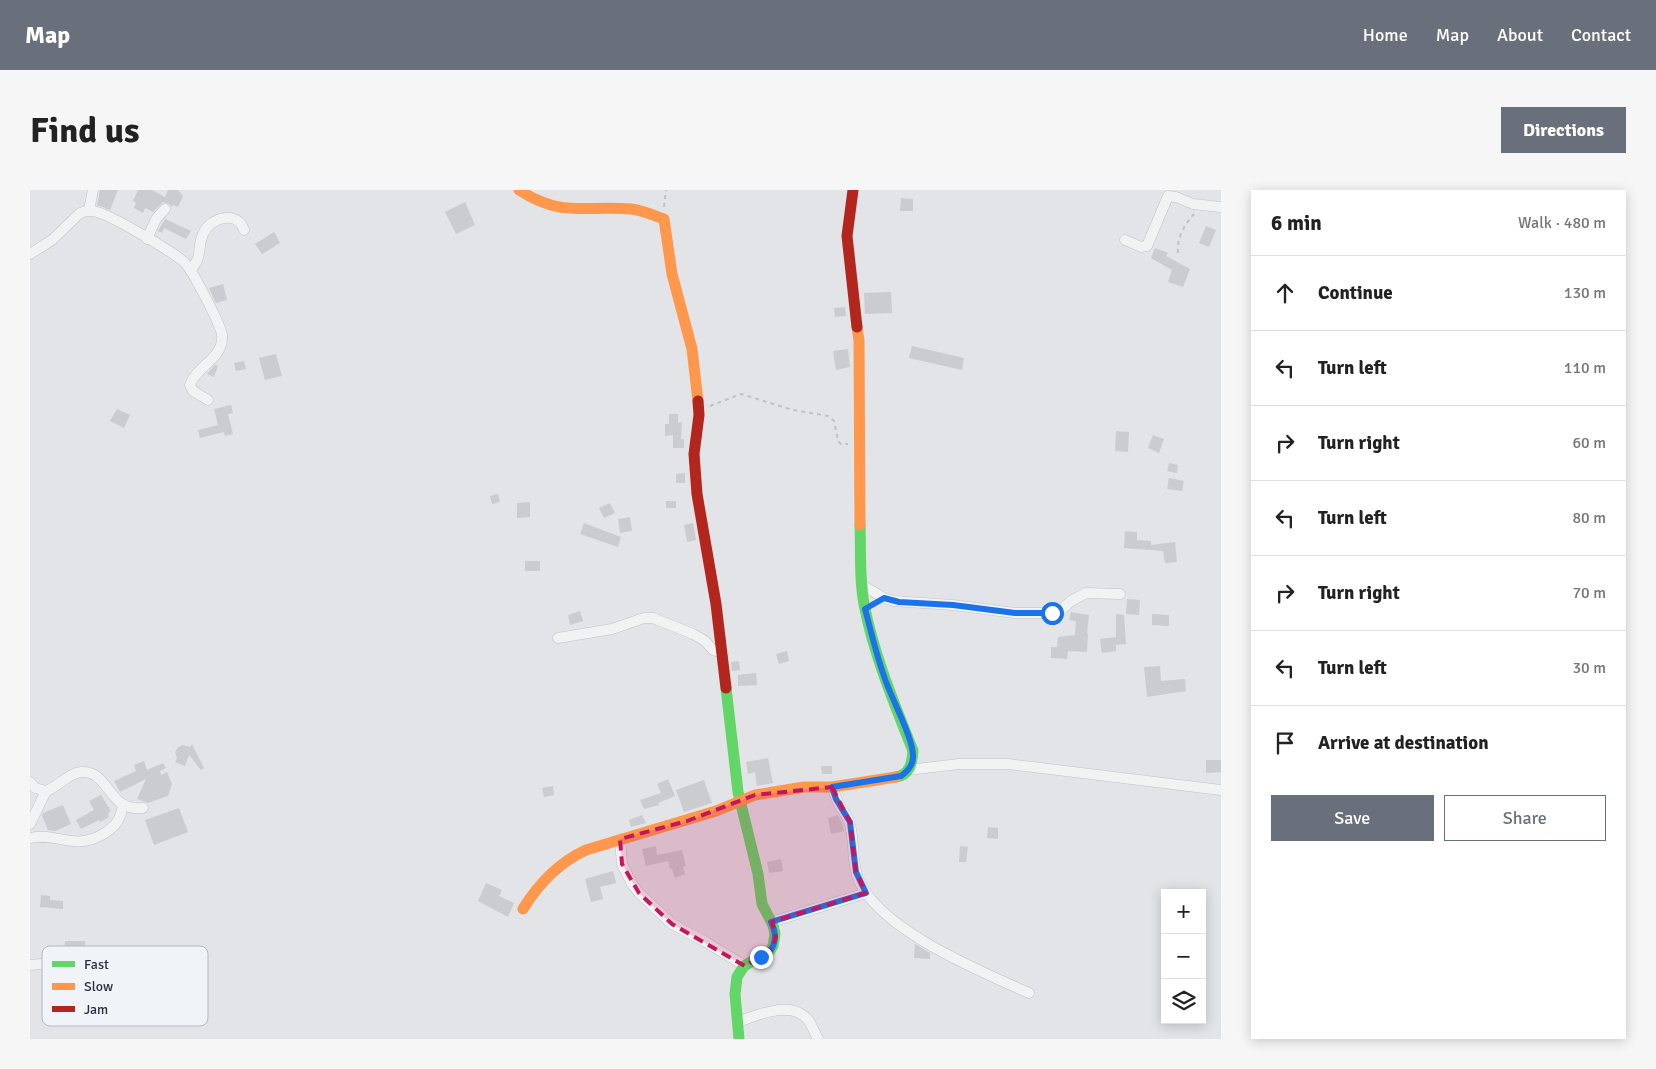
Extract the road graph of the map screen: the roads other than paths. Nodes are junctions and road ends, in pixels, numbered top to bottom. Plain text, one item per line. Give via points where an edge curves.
1 (92, 190) edge
2 (519, 190) edge
3 (853, 190) edge
4 (1221, 207) edge
5 (165, 209) dead end
6 (89, 210) junction
7 (244, 230) dead end
8 (147, 239) junction
9 (1126, 240) dead end
10 (30, 254) edge
11 (190, 270) junction
12 (208, 400) dead end
13 (862, 585) junction
14 (1120, 594) dead end
15 (884, 598) junction
16 (865, 609) junction
17 (558, 638) dead end
18 (723, 653) junction
19 (908, 770) junction
20 (30, 782) edge
21 (832, 787) junction
22 (1221, 790) edge
23 (46, 791) junction
24 (740, 801) junction
25 (123, 806) junction
26 (142, 808) dead end
27 (30, 824) edge
28 (30, 838) edge
29 (620, 839) junction
30 (866, 893) junction
31 (523, 909) dead end
32 (771, 922) junction
33 (744, 966) junction
34 (1029, 993) dead end
35 (738, 1022) junction
36 (739, 1039) edge
37 (818, 1039) edge

1 - 6 street
2 - 18 street via 531,199 565,210 632,209 664,219 672,274 692,349 698,409 694,454 697,494
3 - 13 street via 847,236 859,341
4 - 9 street via 1193,204 1168,196 1147,246
5 - 8 street
6 - 8 street via 104,214
6 - 10 street via 79,214 52,240
7 - 11 street via 234,218 222,218 209,225 203,234 198,260
8 - 11 street via 179,258
11 - 12 street via 222,335 217,353 200,369 190,385 192,390
13 - 15 street
13 - 16 street
14 - 15 street via 1083,594 1064,609 1052,613 1015,613
15 - 16 street
16 - 19 street via 884,676 913,751
17 - 18 street via 653,618 693,634 713,650
18 - 24 street
19 - 21 street via 901,776
19 - 22 street via 959,764 1008,764
20 - 23 street via 35,788
21 - 24 street via 778,790
21 - 30 street via 850,822 856,872
23 - 25 street via 75,774 90,773 98,777
23 - 27 street
24 - 29 street
24 - 32 street via 763,905
25 - 26 street
25 - 28 street via 112,829 91,841 68,842 45,836
29 - 31 street via 565,861 532,894
29 - 33 street via 622,864 639,893 672,924
30 - 32 street
30 - 34 street via 899,926
32 - 33 street via 776,933 772,948 766,955
33 - 35 street via 736,986
35 - 36 street
35 - 37 street via 770,1010 790,1011 808,1020

